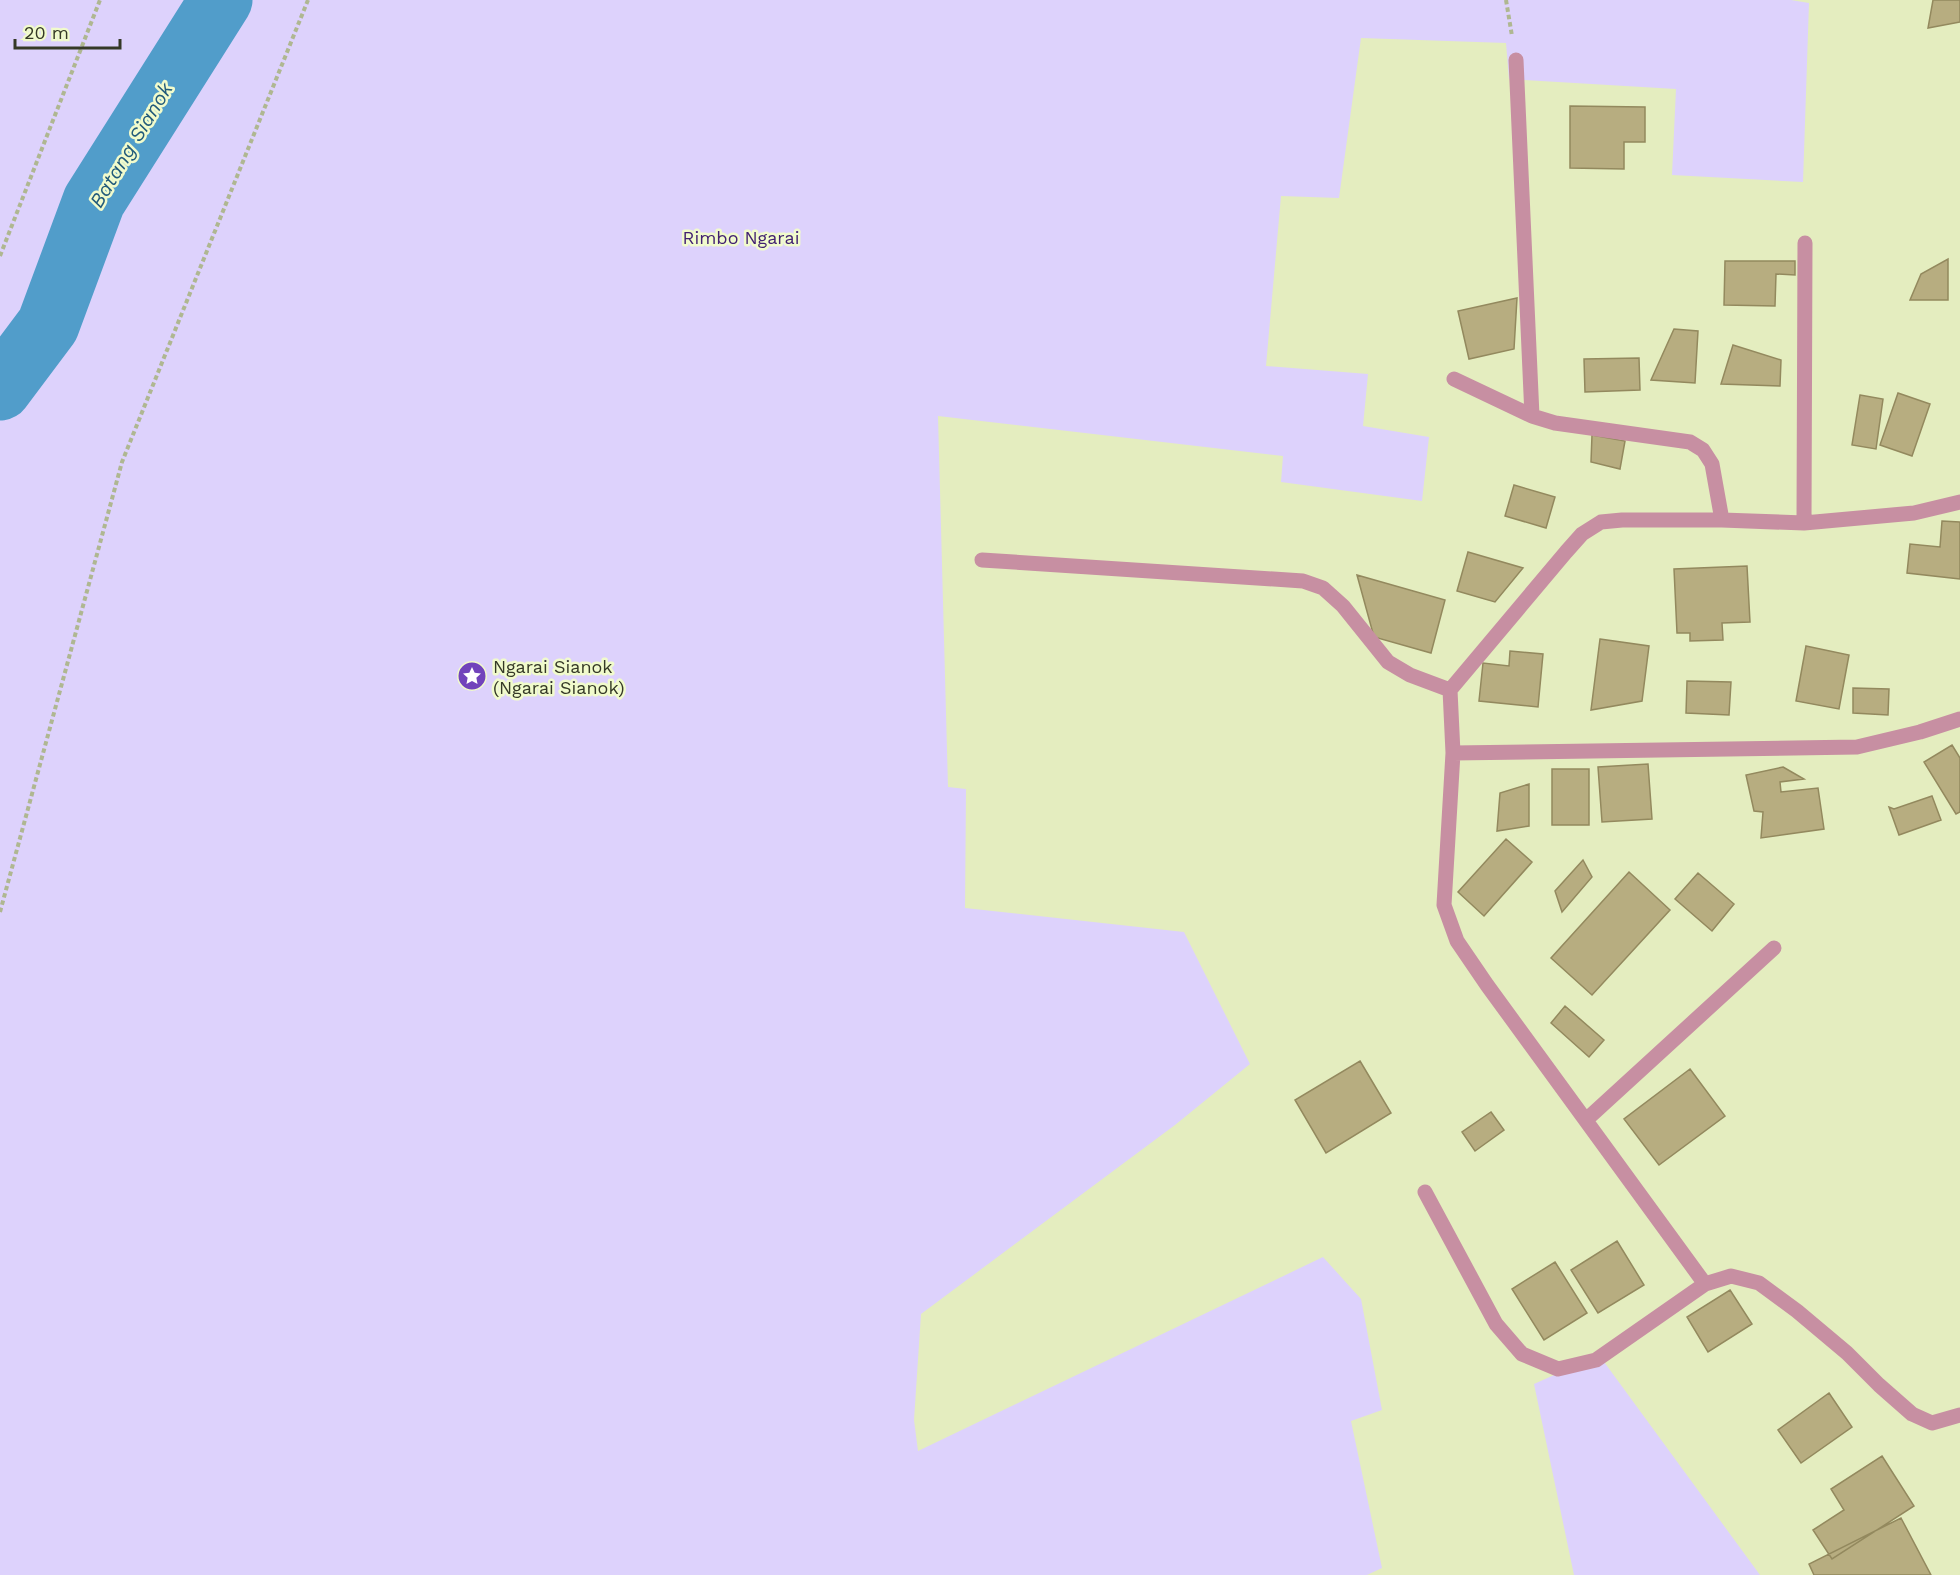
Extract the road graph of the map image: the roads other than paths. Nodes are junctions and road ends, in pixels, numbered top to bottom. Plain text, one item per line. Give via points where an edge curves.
1 (1516, 60) road end
2 (1805, 243) dead end
3 (1454, 379) dead end
4 (1532, 416) junction
5 (1960, 502) edge
6 (1722, 520) junction
7 (1804, 523) junction
8 (982, 560) dead end
9 (1450, 690) junction
10 (1960, 719) edge
11 (1453, 753) junction
12 (1774, 948) dead end
13 (1586, 1120) junction
14 (1425, 1192) dead end
15 (1705, 1284) junction
16 (1960, 1415) edge

1 - 4 street
2 - 7 street
3 - 4 street
4 - 6 street via 1555,423 1690,442 1703,450 1712,464
5 - 7 street via 1914,513
6 - 7 street
6 - 9 street via 1601,522 1582,534
8 - 9 street via 1303,581 1323,588 1343,606 1388,662
9 - 11 street
10 - 11 street via 1857,747
11 - 13 street via 1444,905 1457,941
12 - 13 street
13 - 15 street
14 - 15 street via 1496,1324 1522,1354 1558,1368 1596,1360
15 - 16 street via 1731,1276 1759,1283 1847,1353 1912,1414 1932,1423

